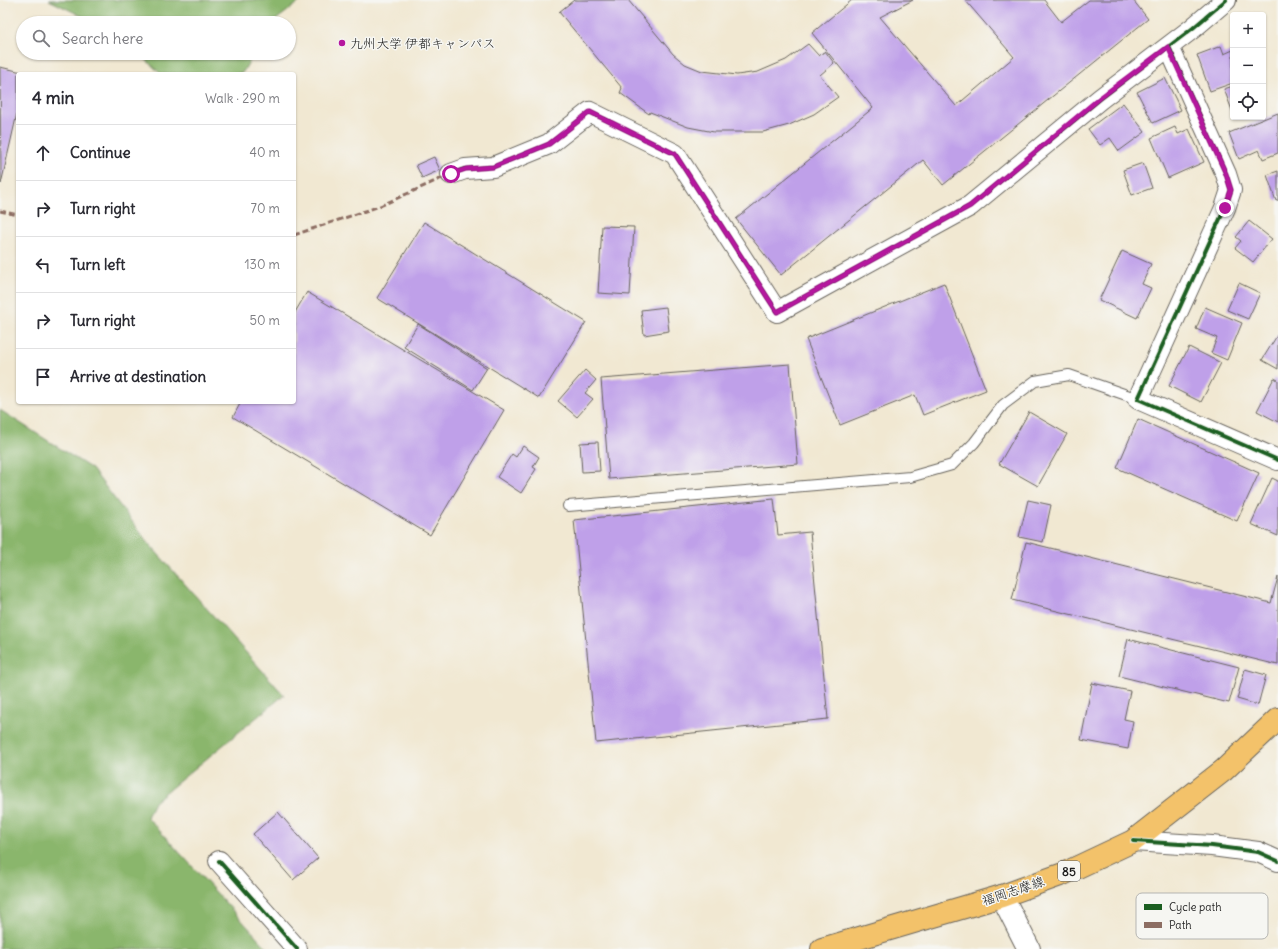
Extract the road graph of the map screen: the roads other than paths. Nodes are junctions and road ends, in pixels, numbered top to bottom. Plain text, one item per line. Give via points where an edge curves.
1 (1226, 0) edge
2 (1168, 47) junction
3 (451, 174) dead end
4 (1138, 399) junction
5 (1278, 460) edge
6 (568, 506) dead end
7 (1278, 719) edge
8 (1133, 841) junction
9 (219, 860) dead end
10 (1278, 861) edge
11 (1002, 896) junction
12 (297, 949) edge
13 (822, 949) edge
14 (1029, 949) edge

1 - 2 street
2 - 3 street via 1100,98 970,206 777,312 675,154 590,112 549,144 493,167 466,169
2 - 4 street via 1231,190
4 - 5 street
4 - 6 lane via 1069,375 1035,381 1003,405 974,443 952,465 910,477
7 - 8 main road, 福岡志摩線 / 85 via 1224,770
8 - 10 street via 1258,852
8 - 11 main road, 福岡志摩線 / 85 via 1063,874
9 - 12 street
11 - 13 main road, 福岡志摩線 / 85
11 - 14 street

